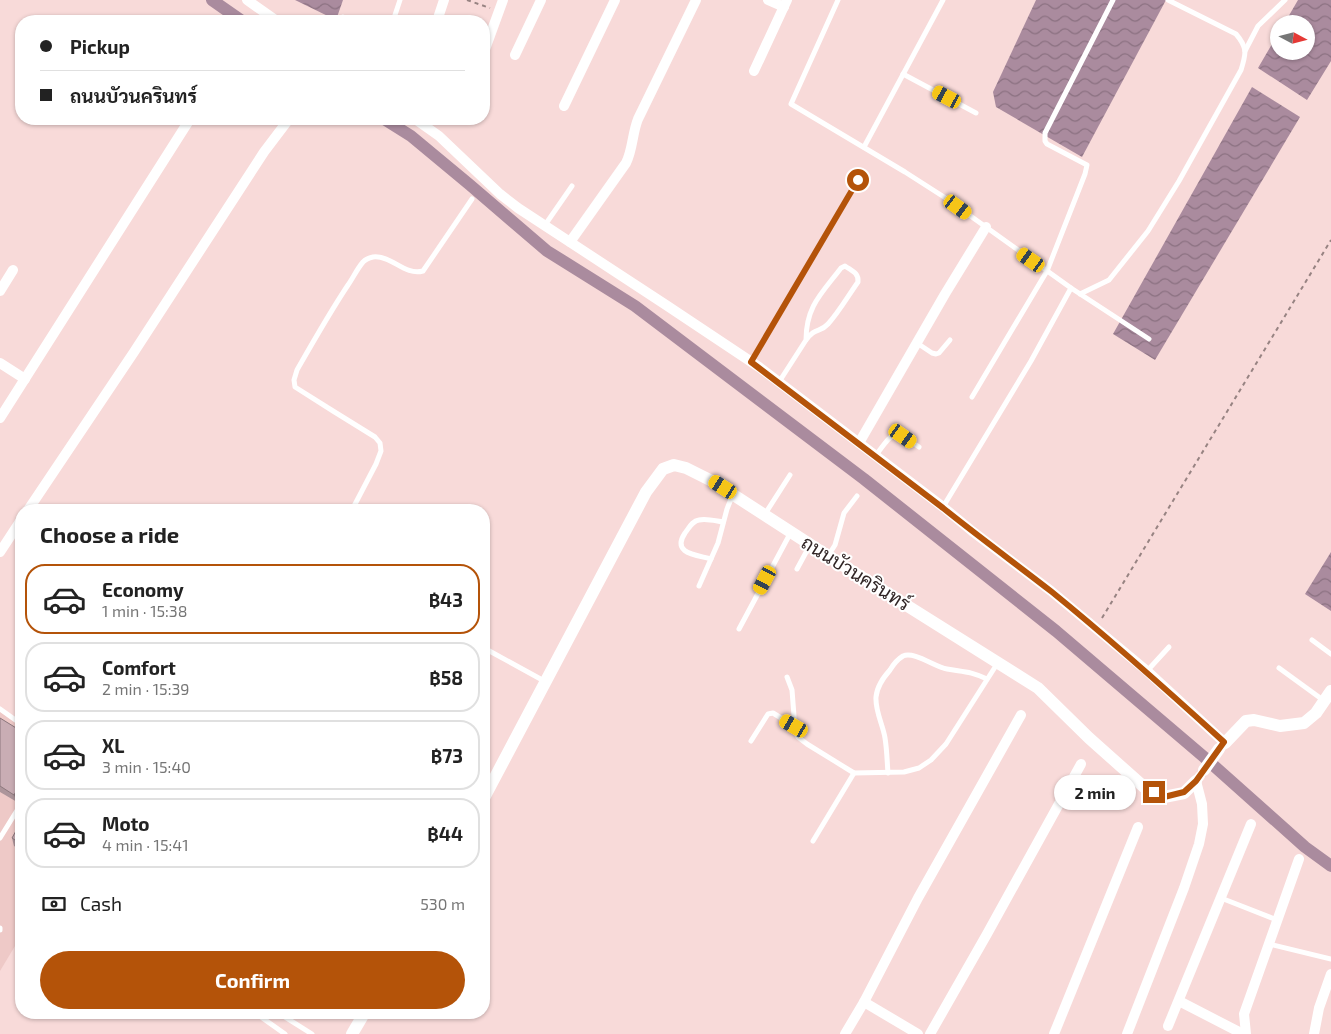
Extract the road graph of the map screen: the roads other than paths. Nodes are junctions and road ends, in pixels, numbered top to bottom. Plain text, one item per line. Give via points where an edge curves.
1 (247, 0) edge
2 (400, 0) edge
3 (444, 0) edge
4 (503, 0) edge
5 (541, 0) edge
6 (615, 0) edge
7 (696, 0) edge
8 (768, 0) edge
9 (838, 0) edge
10 (943, 0) edge
11 (1113, 0) edge
12 (1168, 0) edge
13 (1285, 0) edge
14 (786, 3) edge
15 (268, 15) edge
16 (395, 15) edge
17 (439, 15) edge
18 (490, 36) edge
19 (1245, 52) junction
20 (515, 56) dead end
21 (754, 71) dead end
22 (903, 74) junction
23 (564, 106) dead end
24 (976, 113) dead end
25 (186, 125) edge
26 (284, 125) edge
27 (423, 125) edge
28 (864, 147) junction
29 (858, 180) dead end
30 (572, 186) dead end
31 (472, 199) dead end
32 (545, 226) junction
33 (986, 227) junction
34 (570, 242) junction
35 (14, 270) dead end
36 (1047, 271) junction
37 (1071, 288) junction
38 (0, 291) edge
39 (1080, 294) junction
40 (1149, 339) dead end
41 (806, 340) junction
42 (950, 340) dead end
43 (917, 343) junction
44 (751, 362) junction
45 (0, 363) edge
46 (25, 379) junction
47 (779, 383) junction
48 (972, 397) dead end
49 (0, 418) edge
50 (859, 443) junction
51 (919, 447) dead end
52 (875, 456) junction
53 (790, 475) dead end
54 (733, 494) junction
55 (857, 496) dead end
56 (32, 504) edge
57 (355, 504) edge
58 (943, 508) junction
59 (764, 514) junction
60 (723, 522) junction
61 (15, 529) edge
62 (791, 532) junction
63 (811, 544) junction
64 (0, 552) edge
65 (828, 556) junction
66 (711, 559) junction
67 (797, 568) dead end
68 (699, 586) dead end
69 (739, 629) dead end
70 (1312, 640) dead end
71 (1169, 647) dead end
72 (490, 651) edge
73 (1331, 654) edge
74 (998, 664) junction
75 (1279, 668) dead end
76 (1147, 672) junction
77 (787, 677) dead end
78 (987, 680) junction
79 (546, 682) junction
80 (1328, 696) edge
81 (0, 709) edge
82 (1021, 714) dead end
83 (15, 720) edge
84 (794, 726) junction
85 (751, 741) dead end
86 (1222, 746) junction
87 (1081, 764) dead end
88 (854, 773) junction
89 (888, 773) junction
90 (1200, 775) junction
91 (490, 787) edge
92 (15, 814) edge
93 (1251, 824) dead end
94 (1138, 827) dead end
95 (0, 838) edge
96 (813, 841) dead end
97 (1299, 859) dead end
98 (1221, 898) junction
99 (1277, 920) junction
100 (1269, 944) junction
101 (1331, 960) edge
102 (1331, 974) edge
103 (1179, 1001) junction
104 (864, 1002) junction
105 (264, 1019) edge
106 (288, 1019) edge
107 (361, 1019) edge
108 (1168, 1026) dead end
109 (285, 1034) edge
110 (312, 1034) edge
111 (352, 1034) edge
112 (845, 1034) edge
113 (918, 1034) edge
114 (930, 1034) edge
115 (1054, 1034) edge
116 (1127, 1034) edge
117 (1244, 1034) edge
118 (1314, 1034) edge

1 - 15 street
2 - 16 lane
3 - 17 street
4 - 18 street
5 - 20 street
6 - 23 street
7 - 34 street via 634,129 631,154
8 - 14 street
9 - 28 lane via 791,104
10 - 22 lane
11 - 36 lane via 1045,133 1047,144 1087,164
12 - 19 lane via 1236,34 1244,43
13 - 19 lane via 1258,26
14 - 21 street
19 - 39 lane via 1241,70 1148,231 1108,280
22 - 24 lane
22 - 28 lane
25 - 46 street
26 - 56 street
27 - 32 street via 500,194
28 - 33 lane
29 - 44 lane
30 - 32 lane
31 - 57 lane via 423,271 408,271 380,257 364,261 296,370 295,386 380,443 376,464
32 - 34 street
33 - 36 lane
33 - 43 street
34 - 44 street
35 - 38 street
36 - 37 lane
36 - 48 lane
37 - 39 lane
37 - 58 lane
39 - 40 lane
41 - 41 lane via 814,331 826,326 858,282 858,276 846,266 841,268 812,307 806,326
41 - 47 lane
42 - 43 lane via 936,354
43 - 50 street
44 - 47 street
45 - 46 street
46 - 49 street
47 - 50 street
50 - 52 street
51 - 52 lane via 898,434 889,438
52 - 58 street
53 - 59 lane
54 - 59 street, ถนนบัวนครินทร์
54 - 60 lane
54 - 79 street, ถนนบัวนครินทร์ via 686,468 674,465 662,469 646,492
55 - 65 lane via 844,513 835,545
58 - 76 street
59 - 62 street, ถนนบัวนครินทร์
60 - 66 lane
60 - 66 lane via 696,521 690,525 680,544 685,551
61 - 64 street
62 - 63 street, ถนนบัวนครินทร์
62 - 69 lane
63 - 65 street, ถนนบัวนครินทร์
63 - 67 lane
65 - 74 street, ถนนบัวนครินทร์
66 - 68 lane
70 - 73 lane
71 - 76 lane
72 - 79 lane
74 - 78 lane
74 - 90 street, ถนนบัวนครินทร์ via 1038,688 1144,787 1164,797 1184,792
75 - 80 lane
76 - 86 street
77 - 84 lane via 792,690
78 - 89 lane via 946,744 931,760 919,768
78 - 89 lane via 910,655 897,661 882,679 876,699 885,737
79 - 91 street, ถนนบัวนครินทร์
80 - 86 street, ถนนบัวนครินทร์ via 1304,723 1280,726 1246,721
81 - 83 lane
82 - 104 street
84 - 85 lane via 774,713 768,714
84 - 88 lane via 798,737 806,744
86 - 90 street, ถนนบัวนครินทร์
87 - 114 street
88 - 89 lane
88 - 96 lane
90 - 116 street via 1203,824 1199,844
92 - 95 lane
93 - 98 street
94 - 115 street
97 - 99 street
98 - 99 lane
98 - 103 street
99 - 100 street
100 - 101 lane
100 - 117 street via 1244,1014
102 - 118 street
103 - 108 street
103 - 117 street
104 - 112 street
104 - 113 street
105 - 109 lane
106 - 110 lane
107 - 111 street

